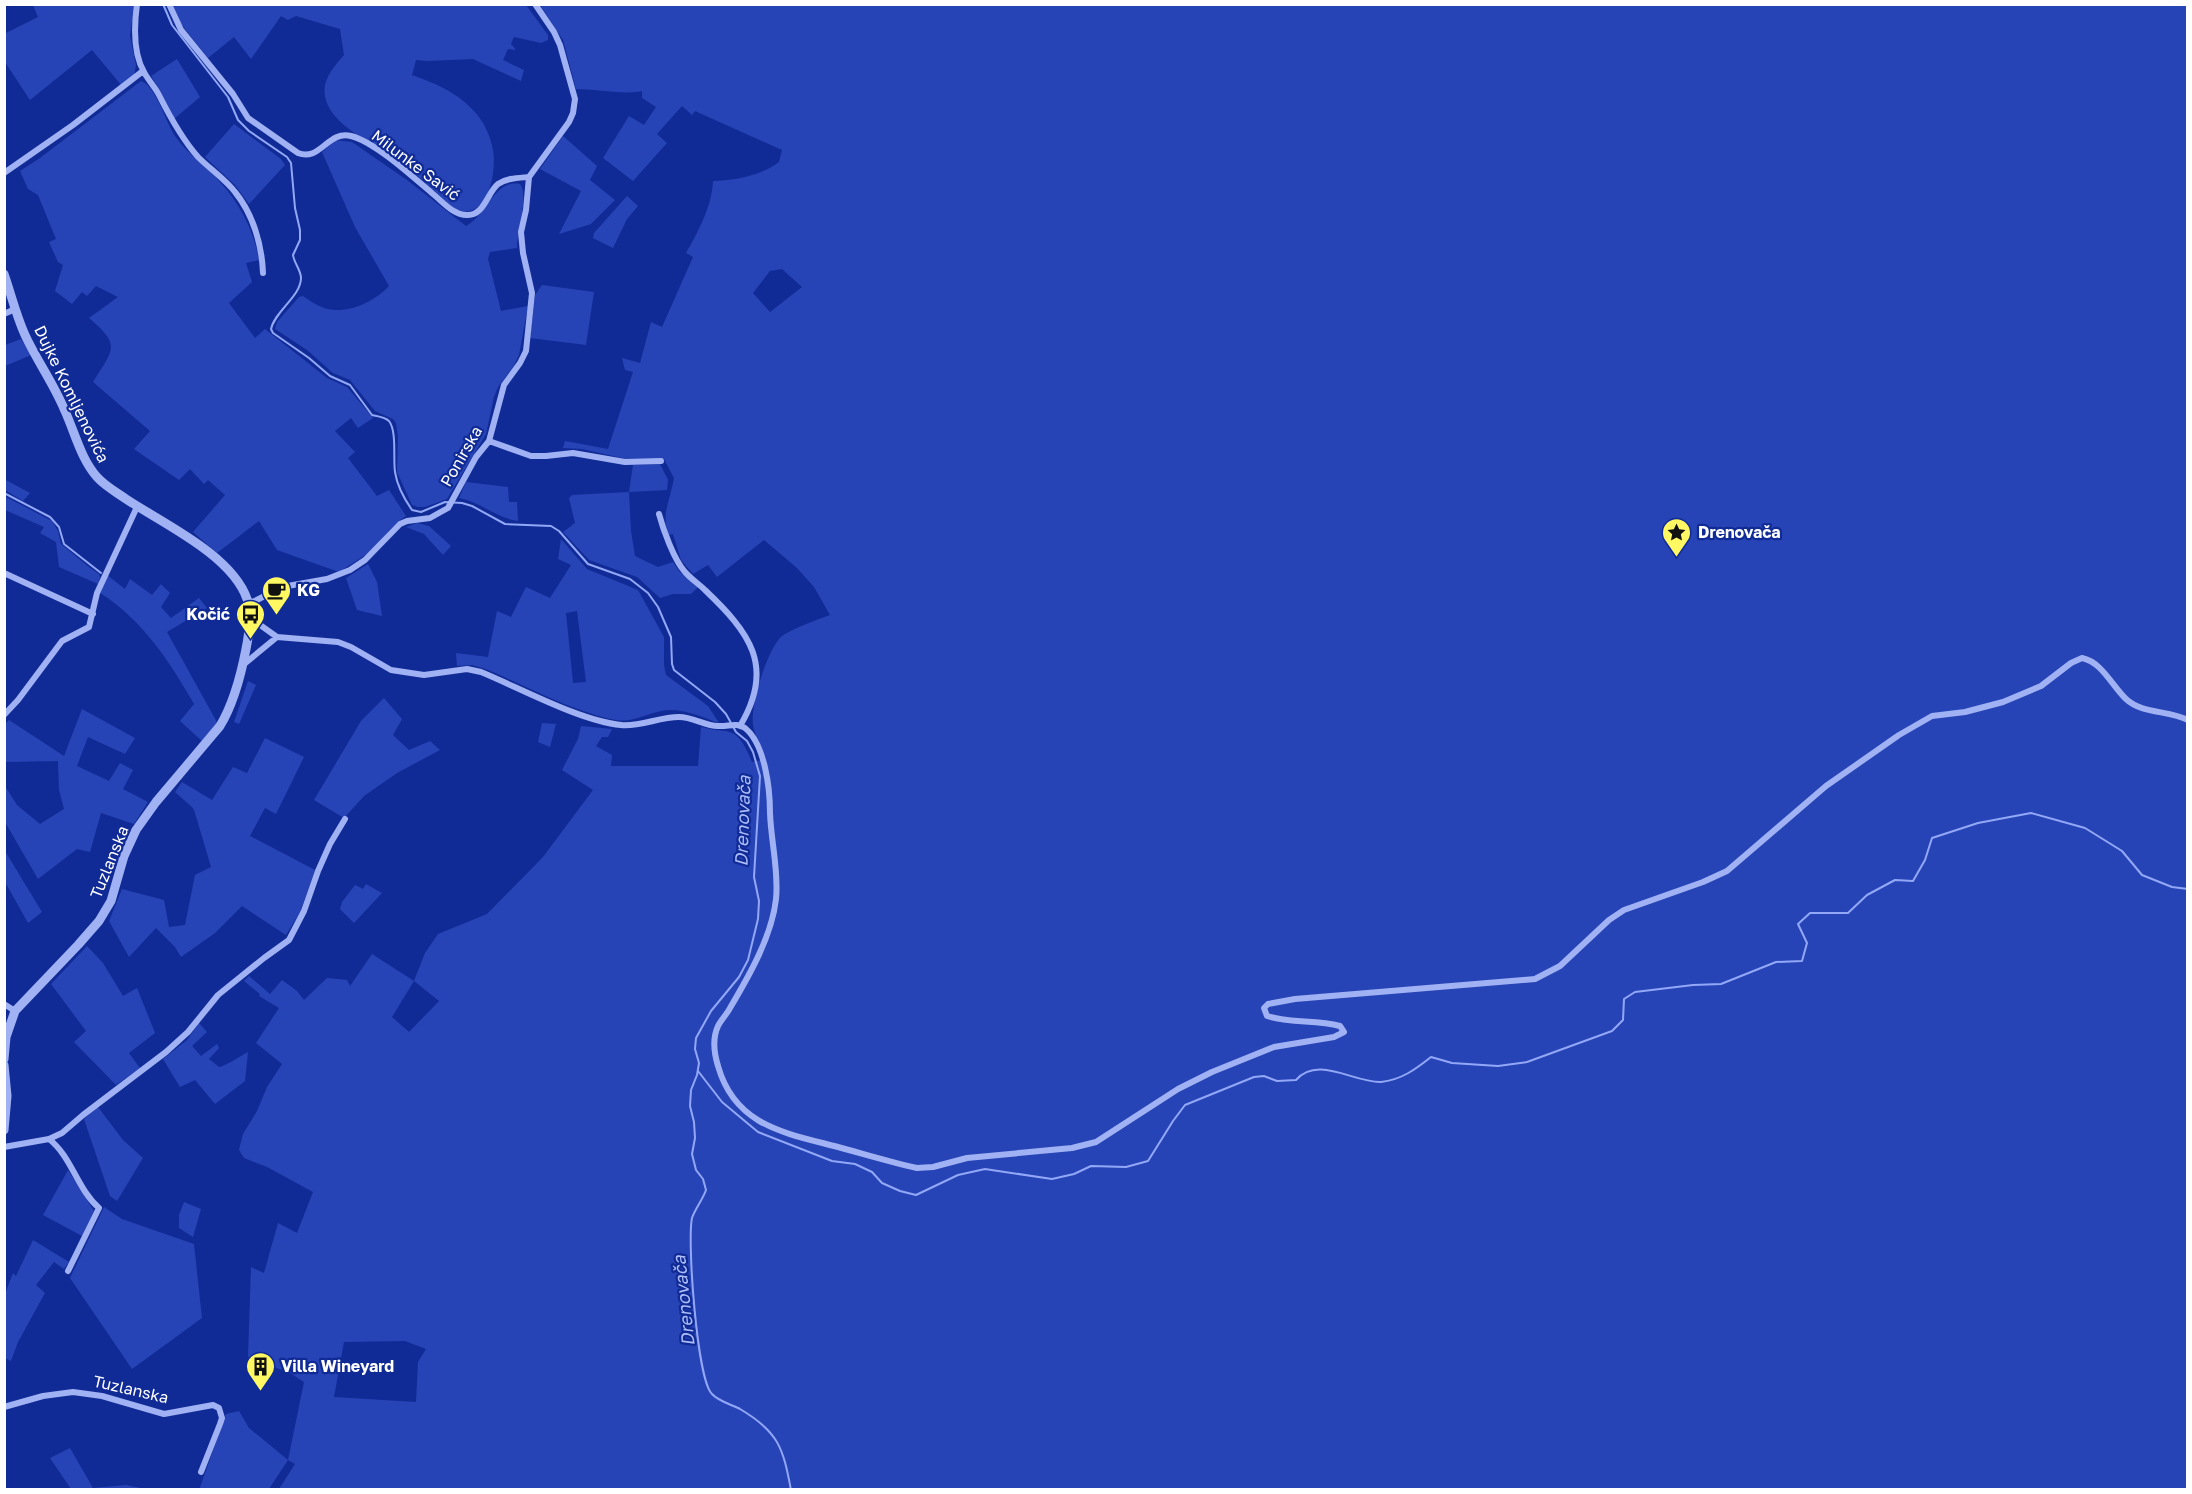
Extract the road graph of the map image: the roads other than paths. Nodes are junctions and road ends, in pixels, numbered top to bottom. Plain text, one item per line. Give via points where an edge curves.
1 (137, 4) edge
2 (169, 4) edge
3 (535, 4) edge
4 (143, 71) junction
5 (4, 173) edge
6 (529, 177) junction
7 (263, 273) dead end
8 (4, 274) edge
9 (15, 309) junction
10 (4, 314) edge
11 (489, 441) junction
12 (661, 461) dead end
13 (137, 507) junction
14 (659, 513) dead end
15 (4, 573) edge
16 (247, 599) junction
17 (93, 614) junction
18 (249, 617) junction
19 (277, 637) junction
20 (243, 665) junction
21 (4, 715) edge
22 (2187, 720) edge
23 (737, 725) junction
24 (345, 819) dead end
25 (4, 1005) edge
26 (15, 1011) junction
27 (4, 1059) edge
28 (4, 1065) edge
29 (6, 1097) edge
30 (4, 1130) edge
31 (49, 1139) junction
32 (4, 1147) edge
33 (68, 1271) dead end
34 (4, 1407) edge
35 (201, 1472) dead end

1 - 4 street via 136,40
2 - 6 street, Milunke Savić via 181,30 248,118 298,153 314,154 333,138 349,135 387,157 450,209 465,215 478,211 500,183
3 - 6 street, Ponirska via 560,45 575,99 569,122
4 - 5 street
4 - 7 street via 187,143 242,202 261,248
6 - 11 street, Ponirska via 521,243 532,293 527,346 500,394
8 - 9 street, Dujke Komljenovića
9 - 10 street
9 - 13 street, Dujke Komljenovića via 87,463 103,483
11 - 12 street via 531,456 573,453 625,462
11 - 16 street, Ponirska via 445,510 430,518 400,524 350,570 327,579 282,587 253,602
13 - 16 street, Dujke Komljenovića via 210,554 237,582
13 - 17 street via 97,593
14 - 23 street via 682,568 735,621 751,643 757,672 749,709
15 - 17 street
16 - 18 street, Tuzlanska
17 - 21 street via 83,632 62,641
18 - 19 street
18 - 20 street, Tuzlanska
19 - 20 street
19 - 23 street via 338,642 384,667 411,674 474,670 570,710 619,725 677,717 713,726
20 - 26 street, Tuzlanska via 220,726 136,830 111,901 99,921
22 - 23 street via 2137,707 2095,662 2082,658 2041,686 2003,702 1932,716 1899,735 1827,786 1727,871 1624,910 1560,966 1535,979 1268,1004 1264,1008 1267,1016 1330,1023 1344,1032 1274,1047 1212,1072 1178,1089 1096,1142 917,1168 761,1123 733,1100 722,1081 714,1038 753,966 776,900 769,783 752,739
24 - 31 street via 330,844 289,940 218,995 166,1052
25 - 26 street
26 - 27 street, Tuzlanska
28 - 29 street
29 - 30 street
31 - 32 street
31 - 33 street via 68,1159 99,1208
34 - 35 street, Tuzlanska via 73,1392 164,1414 213,1405 219,1408 222,1418

